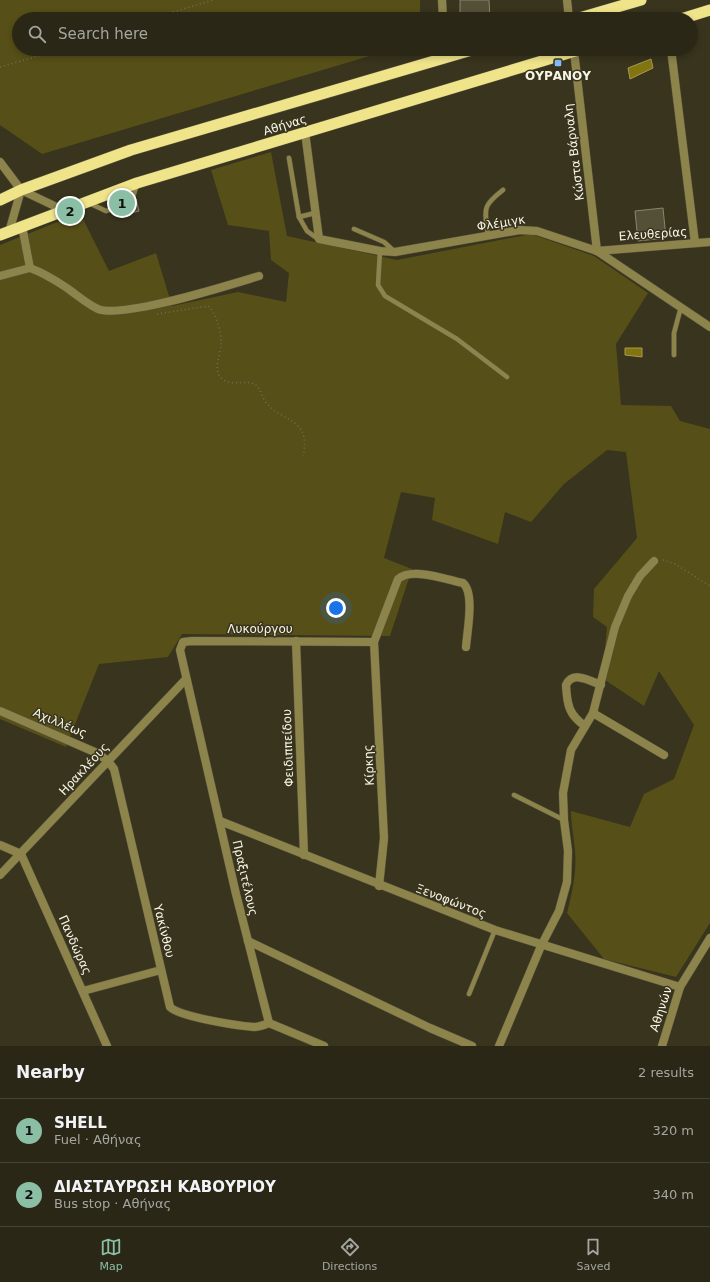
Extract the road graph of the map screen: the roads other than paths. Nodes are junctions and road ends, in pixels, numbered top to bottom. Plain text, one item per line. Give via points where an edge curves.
1 (442, 0) edge
2 (567, 0) edge
3 (641, 0) edge
4 (710, 10) edge
5 (443, 12) edge
6 (568, 12) edge
7 (600, 12) edge
8 (698, 14) edge
9 (438, 56) edge
10 (558, 56) edge
11 (579, 56) edge
12 (672, 56) edge
13 (305, 132) junction
14 (289, 158) dead end
15 (0, 162) edge
16 (137, 183) junction
17 (21, 190) junction
18 (504, 190) dead end
19 (0, 200) edge
20 (86, 201) junction
21 (63, 210) junction
22 (315, 213) junction
23 (299, 216) junction
24 (22, 226) junction
25 (354, 229) dead end
26 (4, 233) edge
27 (488, 236) junction
28 (319, 239) junction
29 (710, 242) edge
30 (695, 243) junction
31 (598, 250) junction
32 (380, 251) junction
33 (395, 252) junction
34 (30, 268) junction
35 (0, 276) edge
36 (259, 276) dead end
37 (680, 307) junction
38 (710, 327) edge
39 (674, 355) dead end
40 (507, 377) dead end
41 (654, 561) road end
42 (296, 641) junction
43 (374, 642) junction
44 (466, 647) dead end
45 (186, 679) junction
46 (600, 685) junction
47 (0, 711) edge
48 (593, 713) junction
49 (586, 726) junction
50 (664, 754) dead end
51 (108, 761) junction
52 (514, 795) dead end
53 (564, 820) junction
54 (220, 821) junction
55 (0, 845) edge
56 (21, 854) junction
57 (304, 855) junction
58 (0, 875) edge
59 (379, 886) junction
60 (495, 930) junction
61 (710, 938) edge
62 (248, 941) junction
63 (541, 946) junction
64 (161, 970) junction
65 (680, 987) junction
66 (83, 991) junction
67 (469, 994) dead end
68 (269, 1023) junction
69 (107, 1046) edge
70 (324, 1046) edge
71 (472, 1046) edge
72 (499, 1046) edge
73 (662, 1046) edge

1 - 5 street
2 - 6 street
3 - 7 highway
4 - 8 highway
9 - 17 highway, Αθήνας via 131,150
10 - 13 highway, Αθήνας
11 - 31 street, Κώστα Βάρναλη
12 - 30 street
13 - 16 highway, Αθήνας
13 - 22 street
14 - 23 lane
15 - 17 street
16 - 20 highway, Αθήνας
16 - 20 lane via 131,203 106,211
17 - 19 highway, Αθήνας
17 - 21 street
17 - 26 street
18 - 27 lane via 486,207
20 - 21 highway, Αθήνας
21 - 24 highway, Αθήνας
22 - 23 lane
22 - 28 street
23 - 28 lane via 307,231
24 - 26 highway, Αθήνας
24 - 34 street
25 - 33 lane via 384,242
27 - 31 street, Φλέμιγκ via 528,229
27 - 33 street, Φλέμιγκ
28 - 32 street, Φλέμιγκ
29 - 30 street, Ελευθερίας
30 - 31 street, Ελευθερίας
31 - 37 street, Φλέμιγκ
32 - 33 street, Φλέμιγκ
32 - 40 lane via 378,285 385,296 457,339
34 - 35 street
34 - 36 street via 46,274 98,309 108,311 149,306
37 - 38 street, Φλέμιγκ
37 - 39 lane via 674,333
41 - 46 street via 640,576 628,596 615,628
42 - 43 street, Λυκούργου
42 - 45 street, Λυκούργου via 183,642 180,650
42 - 57 street, Φειδιππείδου
43 - 44 street via 398,579 402,575 415,573 466,586 470,597
43 - 59 street, Κίρκης via 384,838
45 - 51 street, Ηρακλέους
45 - 54 street, Πραξιτέλους
46 - 48 street
46 - 49 street via 578,676 566,685 574,719
47 - 51 street, Αχιλλέως via 78,743
48 - 49 street
48 - 50 street
49 - 53 street via 571,750 563,793
51 - 56 street, Ηρακλέους
51 - 64 street, Υακίνθου via 114,769 119,788
52 - 53 lane
53 - 63 street via 568,851 566,882 559,911
54 - 57 street, Ξενοφώντος
54 - 62 street, Πραξιτέλους
55 - 56 street
56 - 58 street, Ηρακλέους
56 - 66 street, Πανδώρας
57 - 59 street, Ξενοφώντος
59 - 60 street, Ξενοφώντος
60 - 63 street, Ξενοφώντος
60 - 67 lane
61 - 65 street, Αθηνών
62 - 68 street, Πραξιτέλους
62 - 71 street
63 - 65 street, Ξενοφώντος
63 - 72 street
64 - 66 street
64 - 68 street, Υακίνθου via 168,1002 177,1012 254,1027
65 - 73 street, Αθηνών
66 - 69 street, Πανδώρας
68 - 70 street

